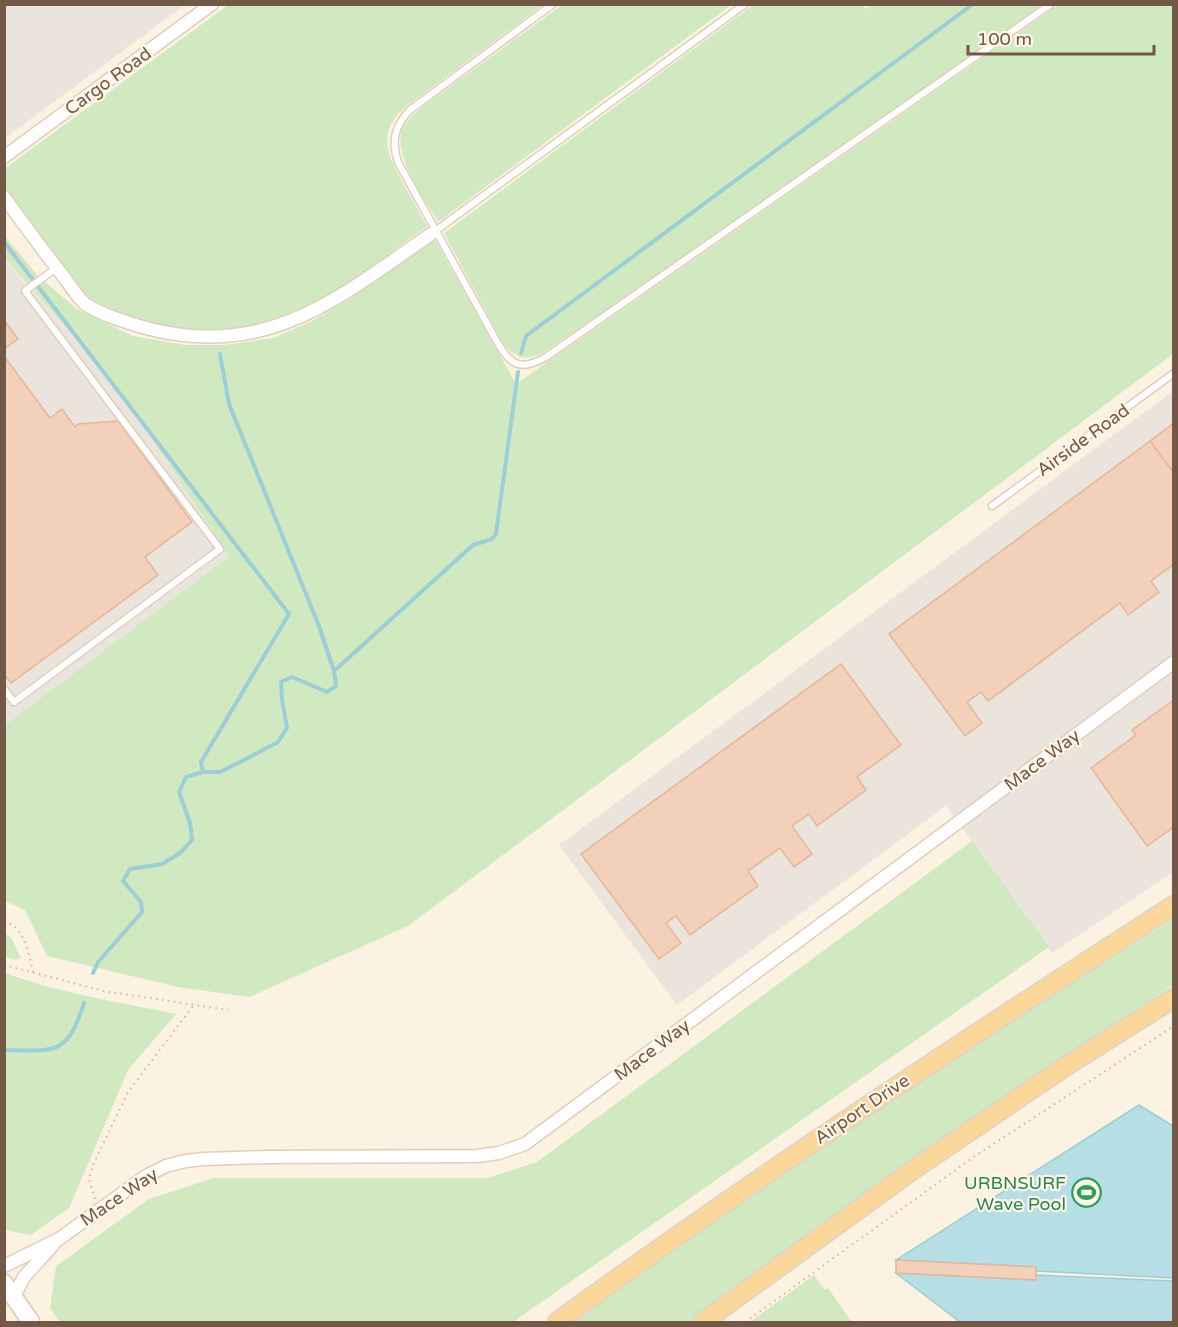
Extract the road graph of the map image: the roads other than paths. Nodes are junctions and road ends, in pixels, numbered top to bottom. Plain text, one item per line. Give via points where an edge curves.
1 (212, 4) edge
2 (553, 4) edge
3 (745, 4) edge
4 (1051, 4) edge
5 (4, 157) edge
6 (6, 203) edge
7 (433, 233) junction
8 (56, 268) junction
9 (1173, 373) edge
10 (992, 506) dead end
11 (1173, 662) edge
12 (4, 689) edge
13 (1173, 905) edge
14 (1173, 998) edge
15 (59, 1239) junction
16 (4, 1266) edge
17 (9, 1290) edge
18 (31, 1323) edge
19 (557, 1323) edge
20 (703, 1323) edge

1 - 5 street, Cargo Road
2 - 7 lane via 410,110 397,127 394,150 398,162
3 - 7 lane
4 - 7 lane via 534,363 517,364 502,352
6 - 8 street
7 - 8 street via 337,297 282,326 208,338 172,334 120,320 84,303
8 - 12 lane via 25,291 220,549 14,702
9 - 10 lane, Airside Road
11 - 15 street, Mace Way via 525,1144 477,1156 267,1156 185,1161 146,1176
13 - 19 main road, Airport Drive via 868,1104
14 - 20 main road via 927,1161
15 - 16 street, Mace Way
15 - 17 street, Mace Way
17 - 18 street

